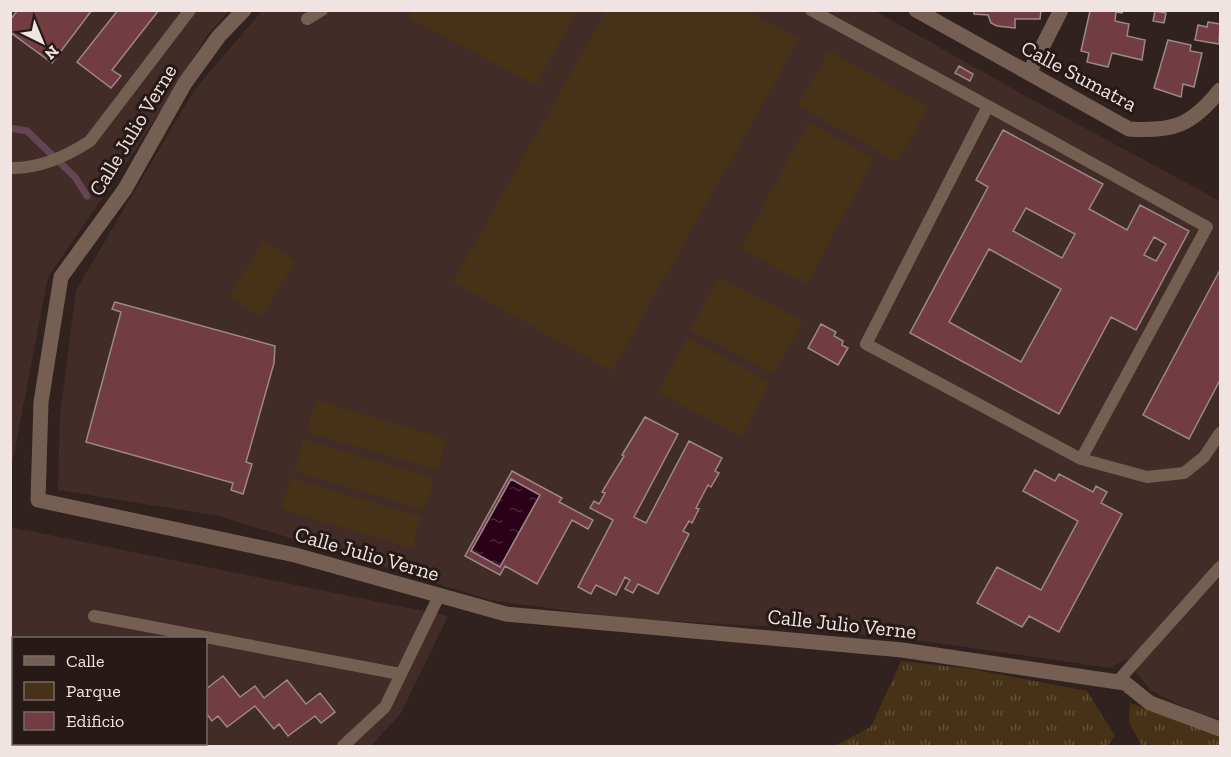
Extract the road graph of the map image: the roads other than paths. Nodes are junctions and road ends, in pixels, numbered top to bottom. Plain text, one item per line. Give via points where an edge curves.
1 (190, 10) edge
2 (244, 10) edge
3 (322, 10) edge
4 (812, 10) edge
5 (916, 10) edge
6 (1061, 10) edge
7 (308, 19) dead end
8 (1029, 73) junction
9 (1221, 90) edge
10 (988, 106) junction
11 (16, 168) edge
12 (1221, 433) edge
13 (1081, 459) junction
14 (1221, 567) edge
15 (439, 596) junction
16 (94, 616) dead end
17 (205, 637) edge
18 (207, 637) edge
19 (400, 674) junction
20 (1118, 682) junction
21 (1221, 729) edge
22 (344, 747) edge

1 - 11 lane via 90,141 70,154
2 - 15 street, Calle Julio Verne via 185,82 124,189 61,277 41,402 38,500 295,555
3 - 7 lane
4 - 10 lane
5 - 8 street, Calle Sumatra
6 - 8 street
8 - 9 street, Calle Sumatra via 1129,129 1157,131 1183,126
10 - 13 lane via 866,344
10 - 13 lane via 1207,227
12 - 13 lane via 1204,457 1184,473 1147,477
14 - 20 lane
15 - 19 lane
15 - 20 street, Calle Julio Verne via 506,614 902,650
16 - 17 lane
18 - 19 lane
19 - 22 lane via 385,707
20 - 21 street, Calle Julio Verne via 1150,702

